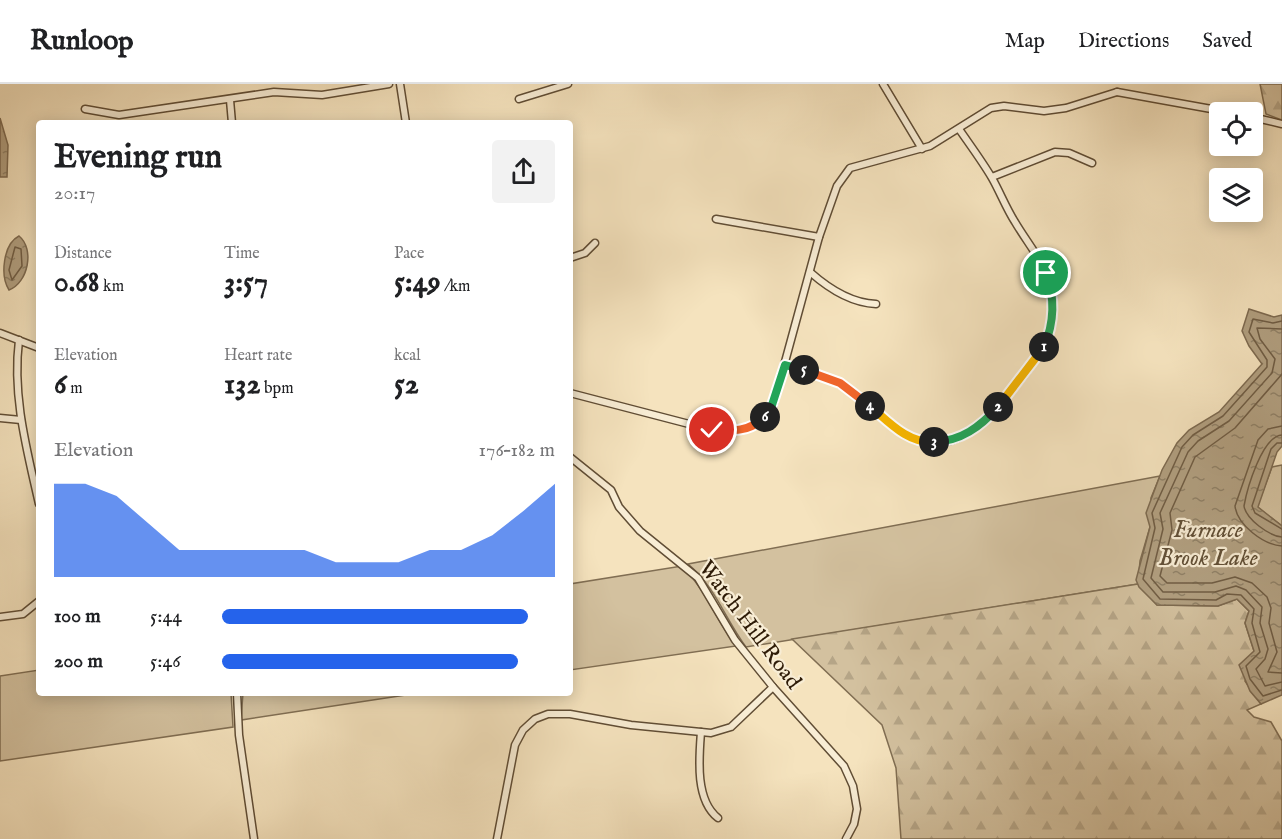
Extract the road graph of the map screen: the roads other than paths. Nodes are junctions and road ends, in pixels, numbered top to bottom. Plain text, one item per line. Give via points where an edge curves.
1 (389, 84) edge
2 (400, 84) edge
3 (568, 84) edge
4 (884, 84) edge
5 (1115, 84) edge
6 (1117, 92) junction
7 (519, 99) dead end
8 (230, 100) junction
9 (85, 109) dead end
10 (1209, 109) edge
11 (232, 120) edge
12 (406, 120) edge
13 (1263, 120) edge
14 (1282, 124) edge
15 (959, 129) junction
16 (922, 149) junction
17 (1092, 163) dead end
18 (992, 177) junction
19 (716, 219) dead end
20 (819, 237) junction
21 (595, 243) dead end
22 (573, 257) edge
23 (810, 272) junction
24 (876, 304) dead end
25 (0, 333) edge
26 (19, 340) junction
27 (36, 347) edge
28 (785, 365) junction
29 (573, 394) edge
30 (0, 418) edge
31 (21, 420) junction
32 (573, 459) edge
33 (36, 490) edge
34 (36, 603) edge
35 (0, 617) edge
36 (773, 687) junction
37 (237, 696) edge
38 (701, 732) junction
39 (718, 818) dead end
40 (254, 839) edge
41 (497, 839) edge
42 (846, 839) edge

1 - 8 street via 342,93 274,92
2 - 12 street
3 - 7 street
4 - 16 street
5 - 6 street
6 - 10 street
6 - 15 street via 1044,111 991,108
8 - 9 street via 119,116
8 - 11 street
13 - 14 street
15 - 16 street
15 - 18 street
16 - 20 street via 850,168 837,186
17 - 18 street via 1069,153 1055,152
18 - 28 street via 1009,213 1041,263 1052,294 1049,335 1042,351 986,420 962,436 927,443 900,432 840,383
19 - 20 street
20 - 23 street
21 - 22 street via 585,253
23 - 24 street via 828,288 860,302
23 - 28 street
25 - 26 street
26 - 27 street
26 - 31 street via 16,380
28 - 29 street via 764,418 751,428 736,431 712,430
30 - 31 street
31 - 33 street
32 - 36 street, Watch Hill Road via 611,490 619,507 640,531 698,578 730,633
34 - 35 street via 23,614
36 - 38 street via 730,727
36 - 42 street, Watch Hill Road via 849,776 857,809
37 - 40 street
38 - 39 street via 699,773 710,809
38 - 41 street via 570,714 548,714 535,720 523,730 515,746

